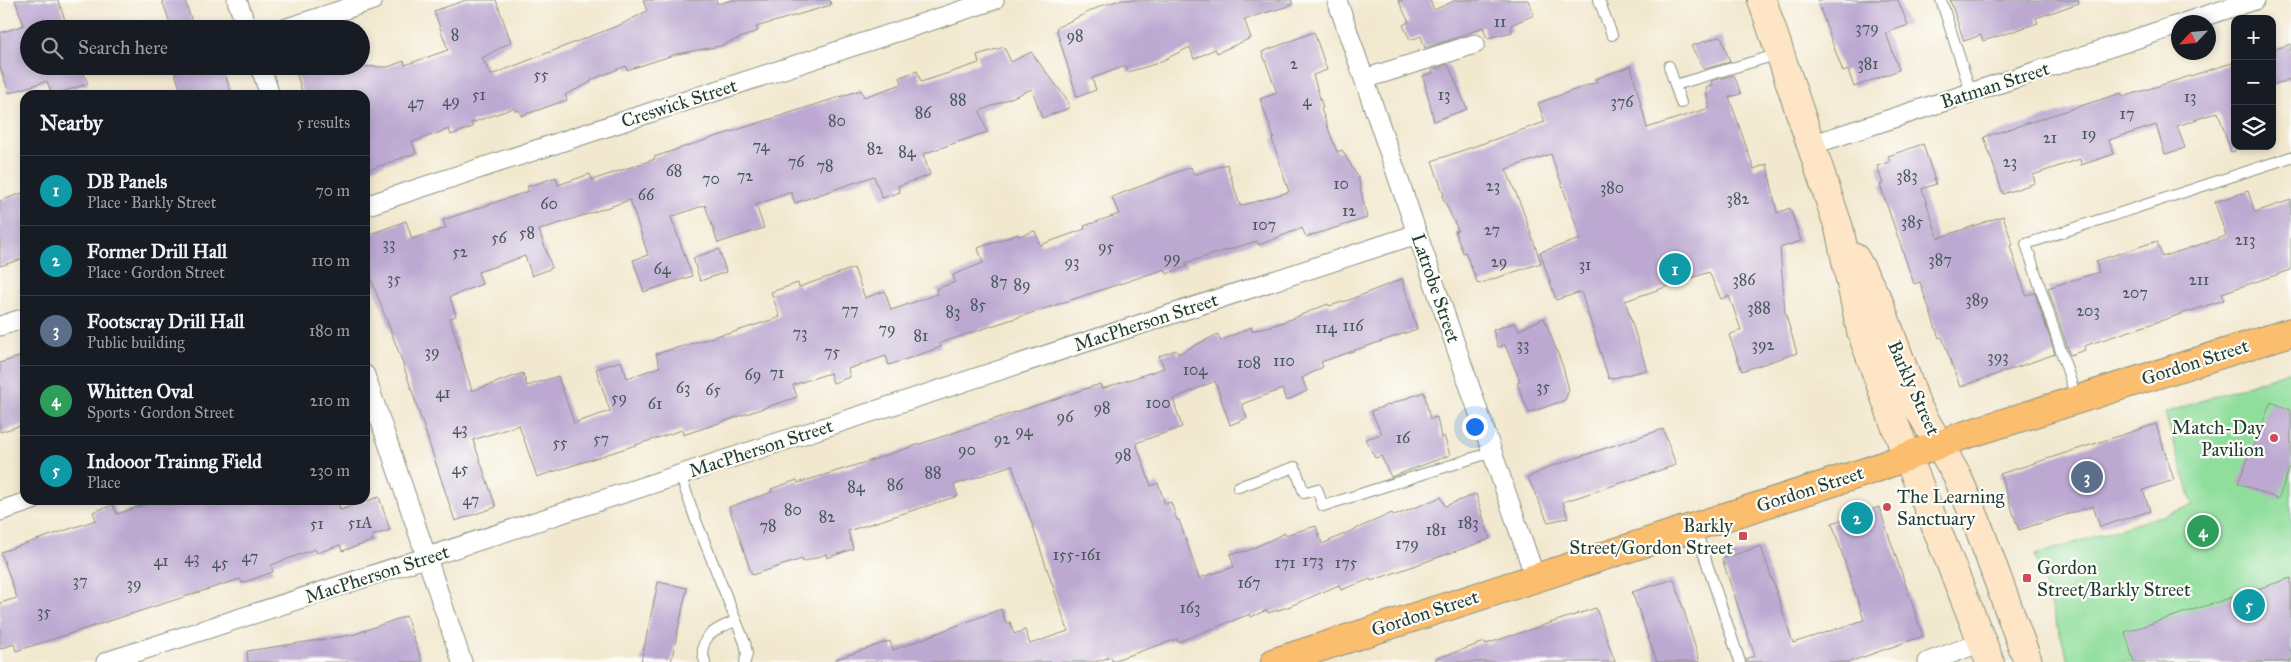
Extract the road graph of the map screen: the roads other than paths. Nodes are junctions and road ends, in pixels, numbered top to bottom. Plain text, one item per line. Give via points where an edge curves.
1 (237, 0) edge
2 (373, 0) edge
3 (994, 0) edge
4 (1337, 0) edge
5 (1600, 0) edge
6 (1762, 0) edge
7 (1941, 0) edge
8 (2255, 0) edge
9 (2208, 15) edge
10 (244, 20) edge
11 (312, 20) edge
12 (2171, 27) edge
13 (1612, 35) dead end
14 (1475, 44) dead end
15 (1780, 53) junction
16 (1669, 66) dead end
17 (263, 75) edge
18 (1364, 80) junction
19 (1675, 85) junction
20 (268, 90) edge
21 (1970, 93) junction
22 (1681, 103) dead end
23 (1811, 145) junction
24 (2291, 157) edge
25 (370, 204) edge
26 (1839, 228) junction
27 (1417, 234) junction
28 (20, 320) edge
29 (0, 326) edge
30 (2290, 332) edge
31 (370, 394) edge
32 (2077, 401) junction
33 (1939, 445) junction
34 (1492, 452) junction
35 (1908, 456) junction
36 (680, 474) junction
37 (1238, 487) dead end
38 (20, 504) edge
39 (0, 511) edge
40 (1695, 526) junction
41 (427, 557) junction
42 (1535, 577) junction
43 (735, 621) junction
44 (1986, 652) edge
45 (106, 662) edge
46 (462, 662) edge
47 (705, 662) edge
48 (744, 662) edge
49 (1275, 662) edge
50 (1740, 662) edge
51 (1928, 662) edge
52 (2028, 662) edge

1 - 10 street
2 - 11 street
3 - 25 street, Creswick Street
4 - 18 street, Latrobe Street
5 - 13 lane
6 - 15 street, Barkly Street
7 - 21 lane
8 - 9 street
12 - 21 street, Batman Street
14 - 18 street
15 - 19 lane
15 - 23 street, Barkly Street
16 - 19 lane
17 - 20 street
18 - 27 street, Latrobe Street
19 - 22 lane
21 - 23 street, Batman Street
23 - 26 street, Barkly Street
24 - 32 lane via 2026,244
26 - 33 street, Barkly Street via 1879,302 1917,406
26 - 35 street, Barkly Street via 1862,331
27 - 34 street, Latrobe Street
27 - 36 street, MacPherson Street
28 - 29 street
30 - 32 main road, Gordon Street
31 - 41 street
32 - 33 main road, Gordon Street
33 - 35 main road, Gordon Street
33 - 52 street, Barkly Street via 1976,520
34 - 37 lane via 1323,506 1317,489 1304,493 1295,468
34 - 42 street, Latrobe Street
35 - 40 main road, Gordon Street
35 - 44 street, Barkly Street
36 - 41 street, MacPherson Street
36 - 43 lane
38 - 39 street
40 - 42 main road, Gordon Street
40 - 50 lane
41 - 45 street, MacPherson Street
41 - 46 street
42 - 49 main road, Gordon Street
43 - 47 lane via 713,630 707,637 703,644
43 - 48 lane via 745,643
44 - 51 street

